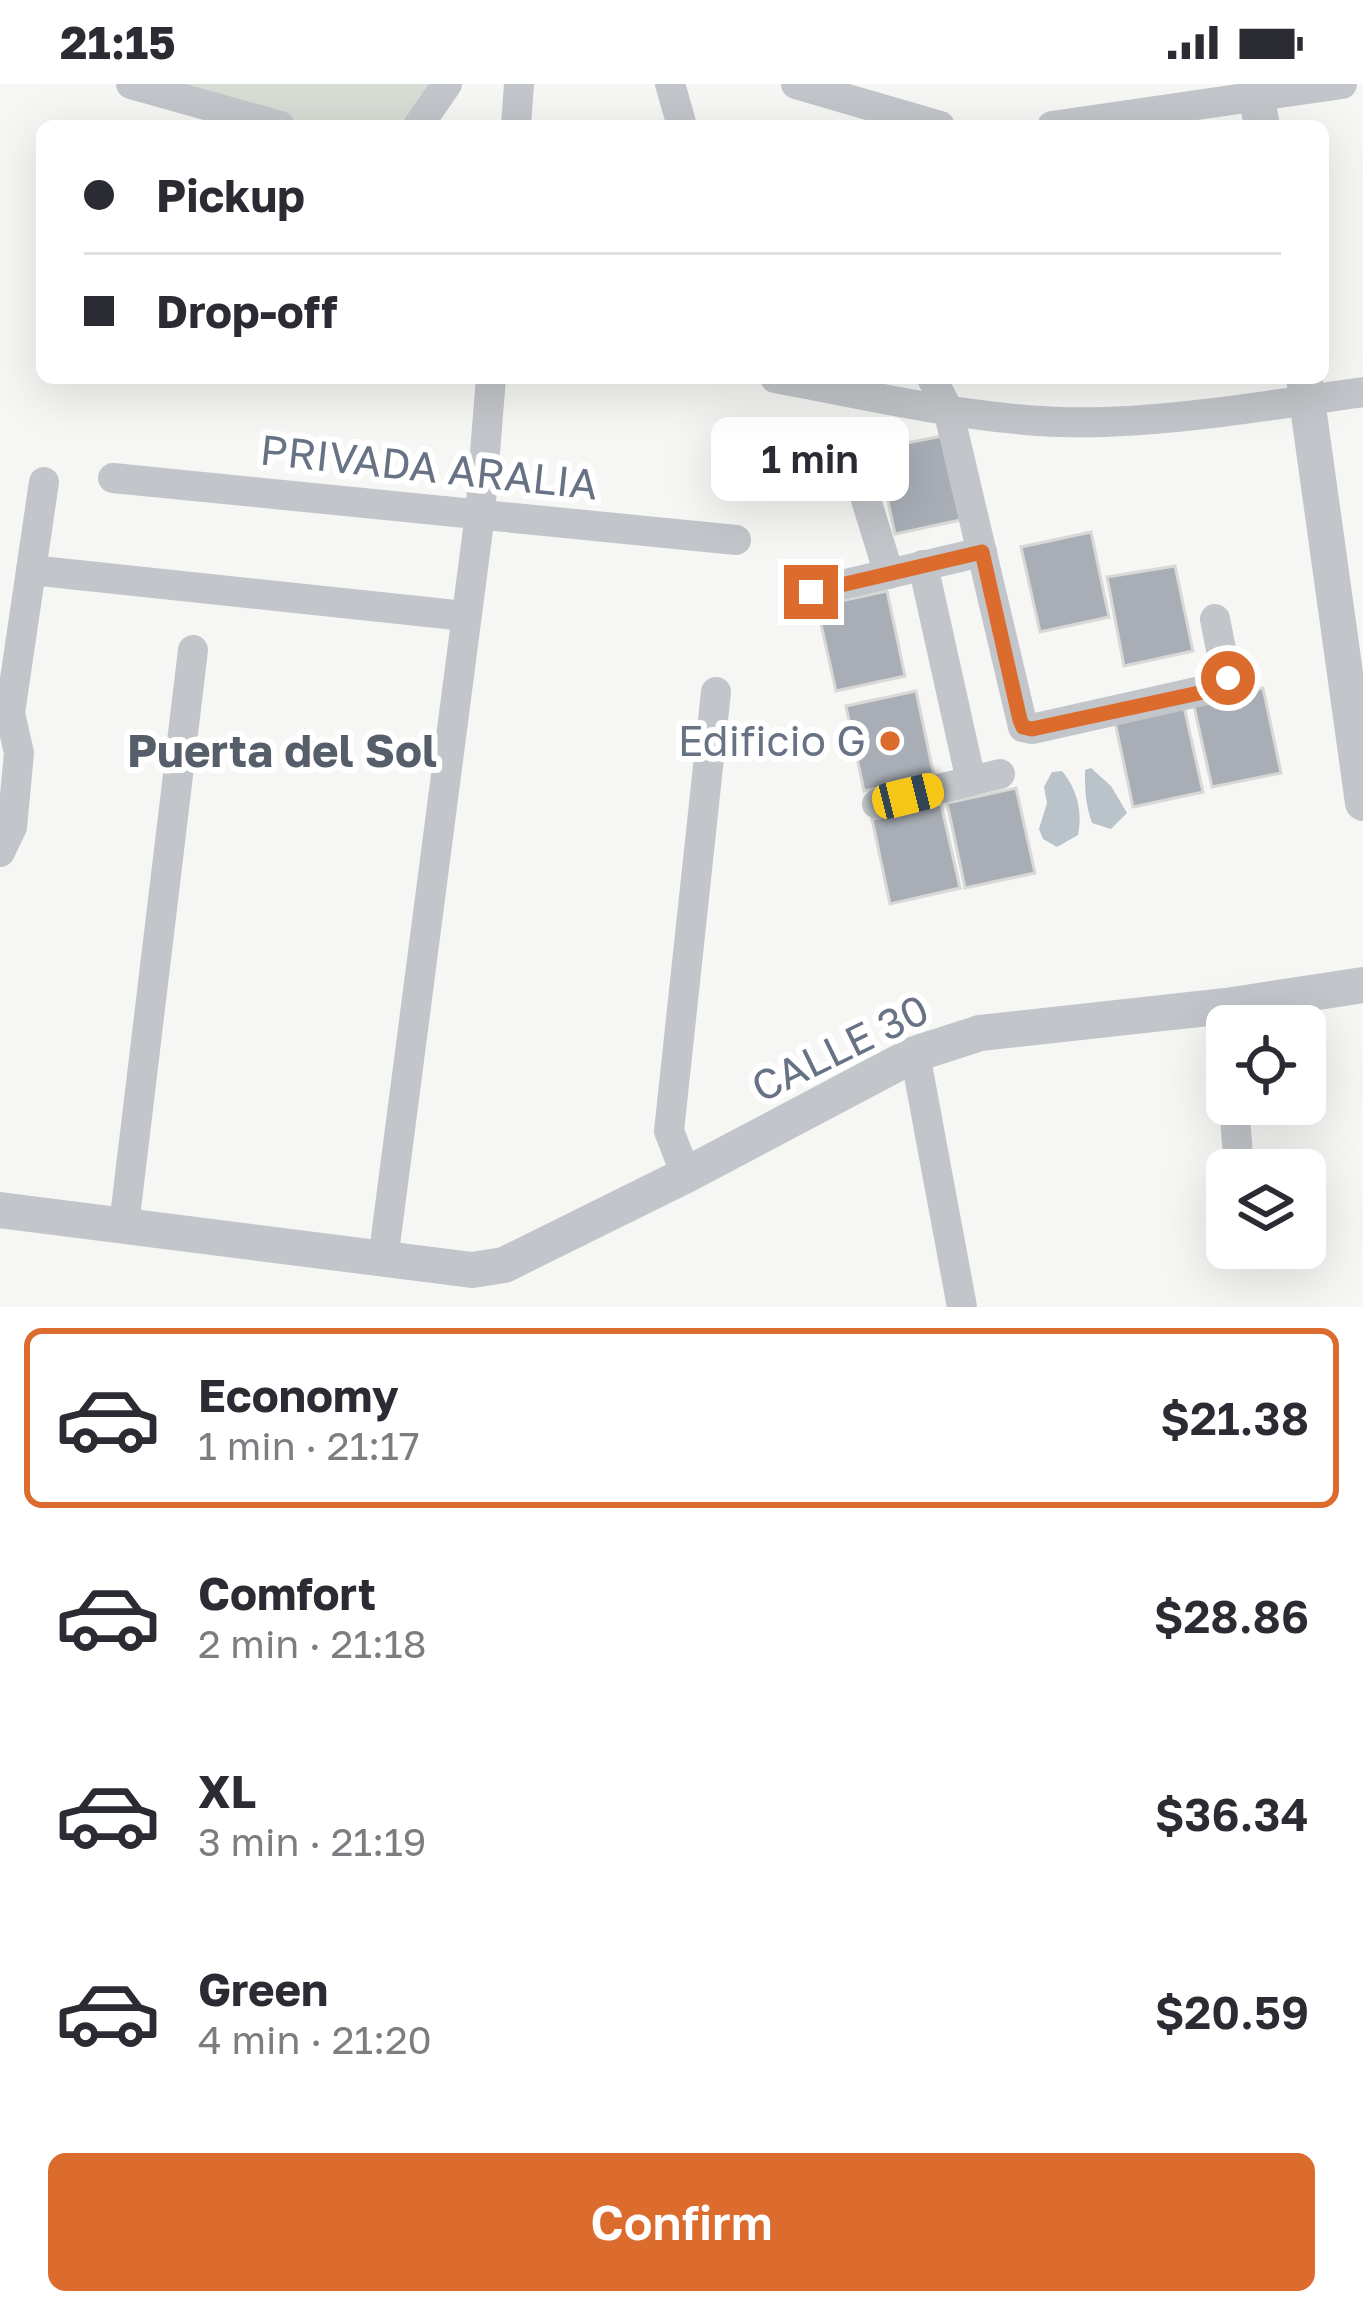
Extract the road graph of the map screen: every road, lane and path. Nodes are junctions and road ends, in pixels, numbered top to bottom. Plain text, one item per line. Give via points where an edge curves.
1 (131, 84) edge
2 (447, 84) edge
3 (519, 84) edge
4 (670, 84) edge
5 (796, 84) edge
6 (1342, 84) edge
7 (842, 90) edge
8 (1258, 102) edge
9 (259, 120) edge
10 (422, 120) edge
11 (516, 120) edge
12 (680, 120) edge
13 (849, 120) edge
14 (924, 120) edge
15 (1104, 120) edge
16 (491, 384) edge
17 (807, 384) edge
18 (935, 384) edge
19 (1306, 389) edge
20 (1363, 392) edge
21 (948, 410) junction
22 (854, 461) dead end
23 (113, 478) dead end
24 (44, 482) dead end
25 (480, 514) junction
26 (736, 540) dead end
27 (982, 552) junction
28 (923, 565) junction
29 (31, 570) junction
30 (890, 574) junction
31 (811, 592) dead end
32 (465, 616) junction
33 (1216, 619) dead end
34 (193, 650) dead end
35 (1355, 682) edge
36 (716, 692) dead end
37 (1363, 803) edge
38 (877, 804) dead end
39 (0, 852) edge
40 (1363, 985) edge
41 (1275, 1005) edge
42 (1206, 1017) edge
43 (915, 1054) junction
44 (686, 1175) junction
45 (0, 1210) edge
46 (124, 1225) junction
47 (383, 1260) junction
48 (962, 1307) edge

1 - 9 street
2 - 10 street
3 - 11 street
4 - 12 street
5 - 7 street
6 - 8 street
7 - 13 street
7 - 14 street
8 - 15 street
16 - 25 street
17 - 21 street
18 - 21 street
19 - 20 street
19 - 21 street via 1195,416 1102,422
19 - 35 street
21 - 27 street
22 - 30 street
23 - 25 street, PRIVADA ARALIA
24 - 29 street
25 - 26 street, PRIVADA ARALIA
25 - 32 street
27 - 28 street
27 - 33 street via 1023,727 1228,685
28 - 30 street
28 - 38 street via 986,777
29 - 32 street
29 - 39 street via 10,713 19,753 12,827
30 - 31 street
32 - 47 street
34 - 46 street
35 - 37 street
36 - 44 street via 669,1131
40 - 41 street, CALLE 30
42 - 43 street, CALLE 30 via 980,1033
43 - 44 street, CALLE 30
43 - 48 street
44 - 47 street, CALLE 30 via 504,1265 472,1270
45 - 46 street, CALLE 30
46 - 47 street, CALLE 30

